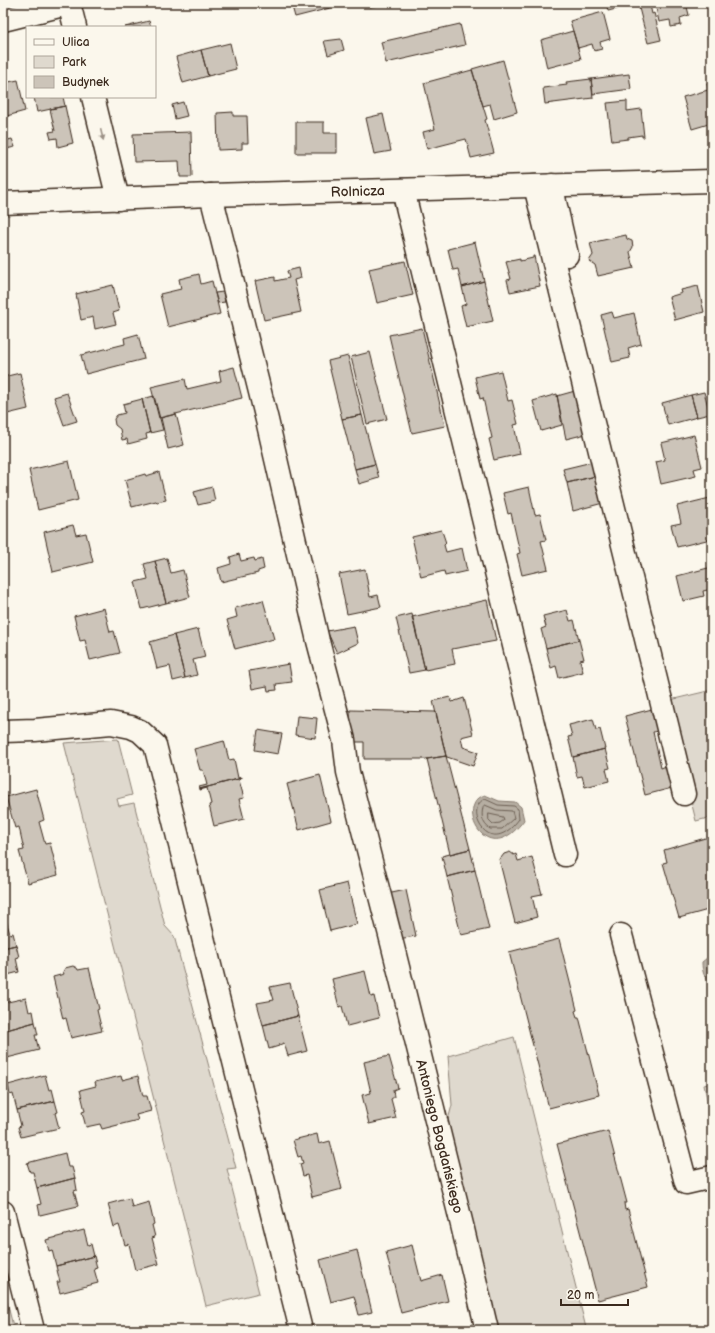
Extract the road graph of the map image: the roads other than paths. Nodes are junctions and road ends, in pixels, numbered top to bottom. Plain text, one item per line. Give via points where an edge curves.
1 (70, 3) edge
2 (3, 20) edge
3 (75, 26) edge
4 (93, 98) edge
5 (712, 181) edge
6 (544, 186) junction
7 (403, 190) junction
8 (211, 195) junction
9 (118, 199) junction
10 (3, 202) edge
11 (670, 681) dead end
12 (3, 731) edge
13 (684, 794) dead end
14 (565, 855) dead end
15 (621, 935) dead end
16 (712, 1177) edge
17 (3, 1212) edge
18 (32, 1330) edge
19 (301, 1330) edge
20 (487, 1330) edge

1 - 2 street
1 - 3 street
4 -> 9 street
5 - 6 street, Rolnicza
6 - 7 street, Rolnicza
6 - 11 street via 555,202
6 - 13 street
7 - 8 street, Rolnicza
7 - 14 street
8 - 9 street, Rolnicza
8 - 20 street, Antoniego Bogdańskiego via 344,740 348,772
9 - 10 street, Rolnicza
12 - 19 street via 111,723 140,731 155,745
15 - 16 street via 686,1184
17 - 18 street

